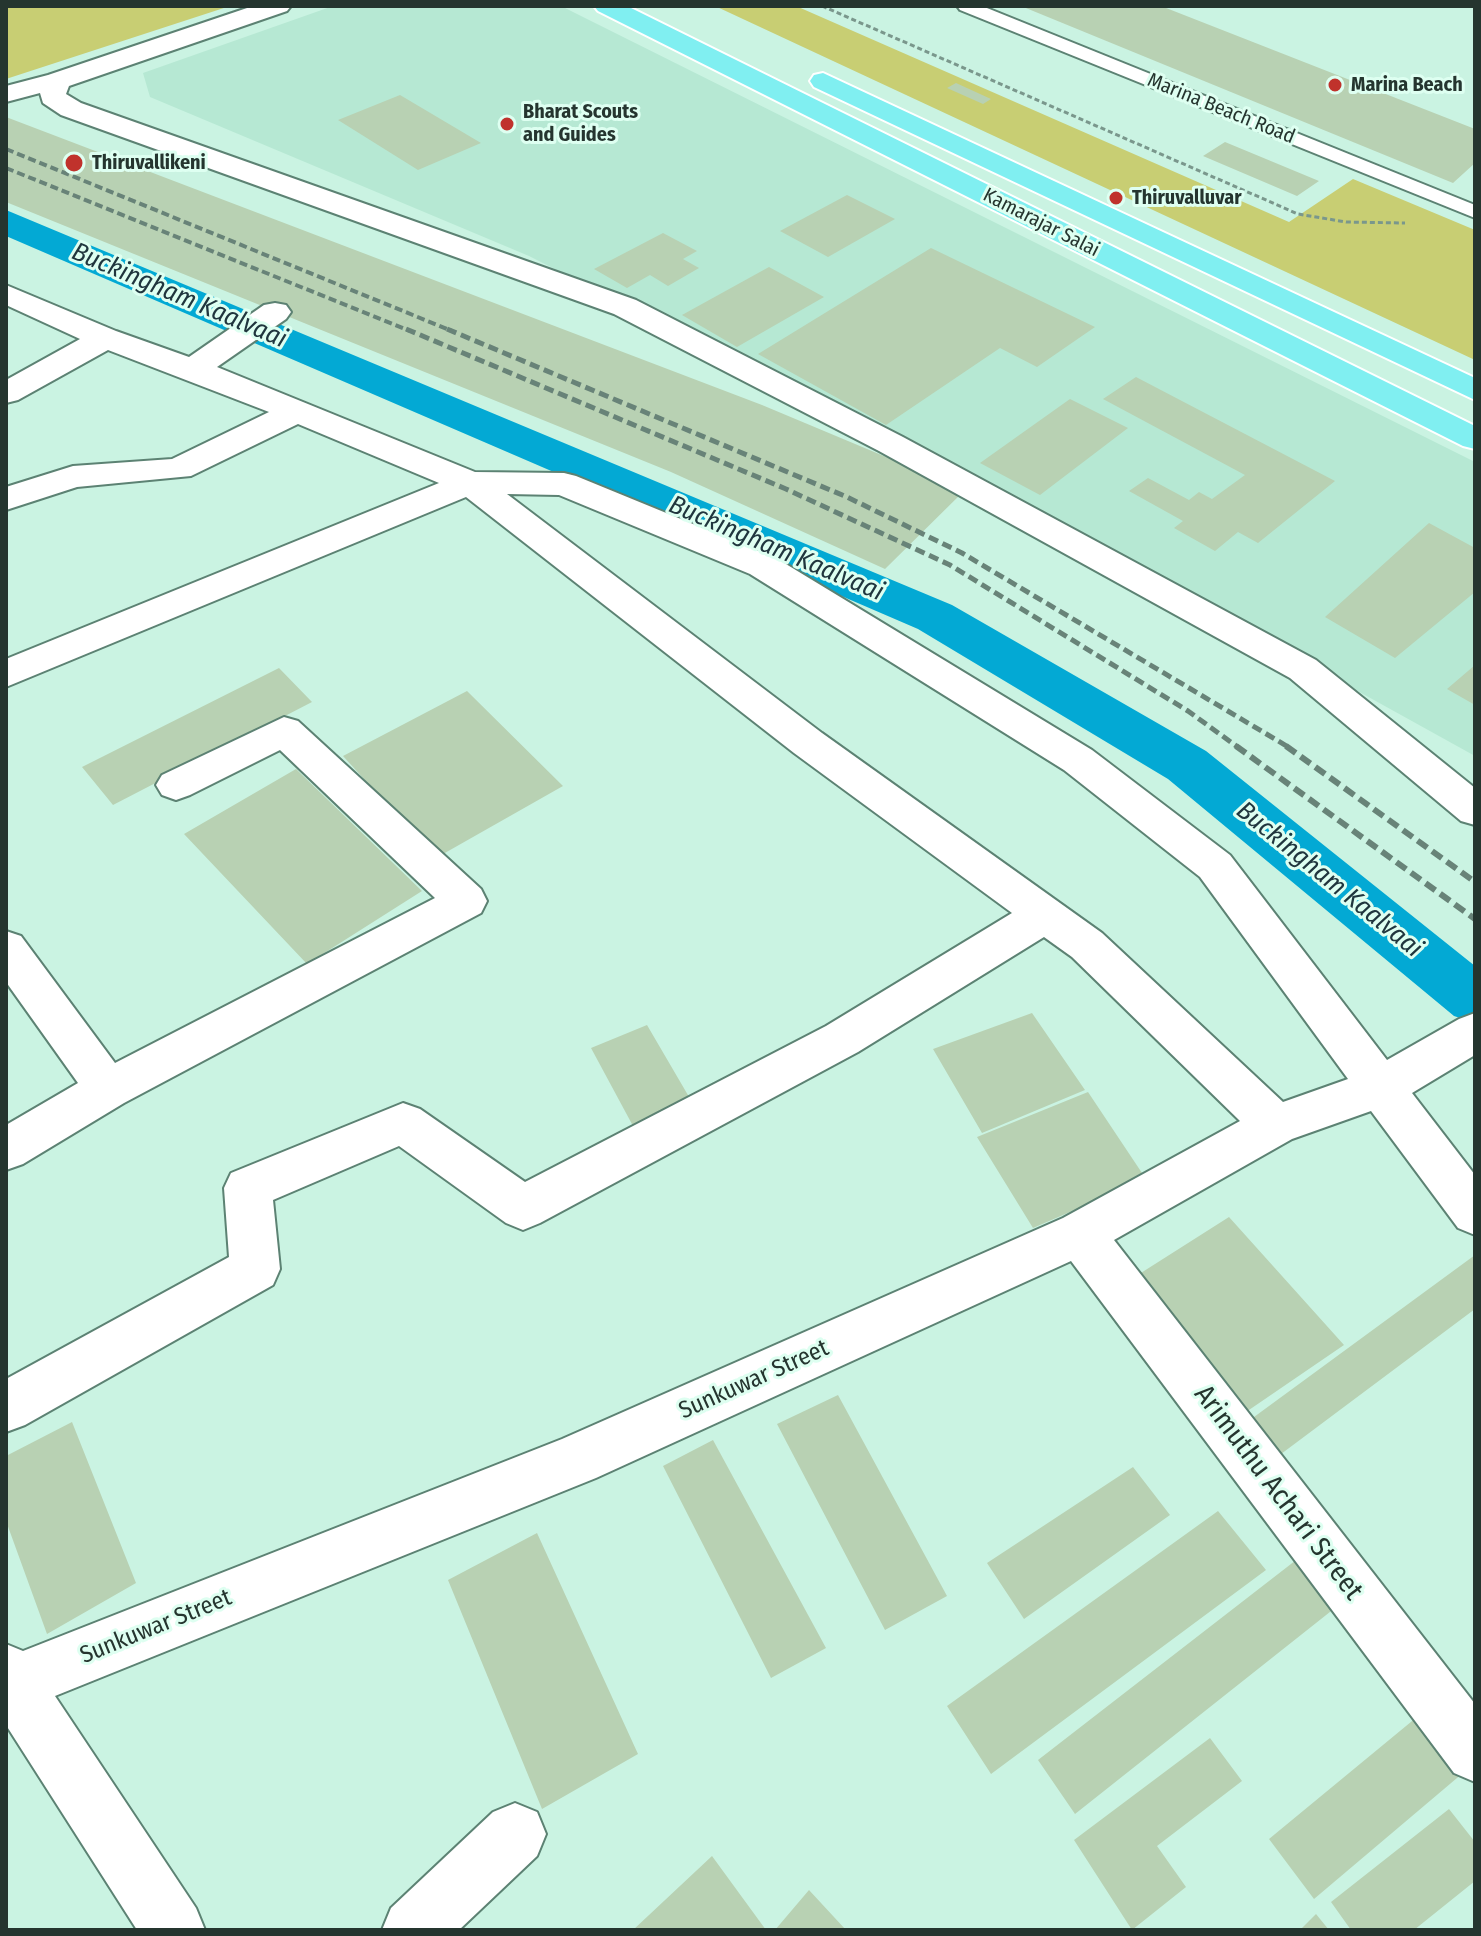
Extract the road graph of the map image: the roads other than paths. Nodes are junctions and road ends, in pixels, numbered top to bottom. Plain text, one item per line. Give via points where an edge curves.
1 (278, 6) edge
2 (607, 6) edge
3 (665, 6) edge
4 (966, 6) edge
5 (722, 33) dead end
6 (793, 67) dead end
7 (57, 81) junction
8 (6, 94) edge
9 (1475, 212) edge
10 (377, 218) junction
11 (343, 238) dead end
12 (14, 305) edge
13 (275, 312) dead end
14 (105, 338) junction
15 (193, 369) junction
16 (1475, 390) edge
17 (6, 393) edge
18 (298, 411) junction
19 (1475, 439) edge
20 (470, 483) junction
21 (6, 499) edge
22 (6, 674) edge
23 (176, 785) dead end
24 (1475, 810) edge
25 (1044, 915) junction
26 (6, 948) edge
27 (1462, 1039) edge
28 (1380, 1088) junction
29 (108, 1089) junction
30 (1275, 1125) junction
31 (6, 1149) edge
32 (1475, 1213) edge
33 (1080, 1234) junction
34 (6, 1407) edge
35 (8, 1681) edge
36 (1475, 1752) edge
37 (515, 1834) dead end
38 (174, 1930) edge
39 (413, 1930) edge

1 - 7 street
2 - 19 main road, Kamarajar Salai
3 - 5 main road
4 - 9 lane, Marina Beach Road
6 - 16 main road, Kamarajar Salai
7 - 8 street
7 - 10 street via 52,97 71,109
10 - 11 street
10 - 24 street via 625,307 905,451 1303,669
12 - 14 street
13 - 15 street
14 - 15 street
14 - 17 street
15 - 18 street
18 - 20 street
18 - 21 street via 179,469 73,477
20 - 22 street
20 - 25 street via 808,743
20 - 28 street via 564,484 763,566 1078,760 1215,866
23 - 29 street via 284,731 466,901
25 - 30 street via 1087,945
25 - 34 street via 842,1039 523,1208 403,1123 248,1188 255,1269
26 - 29 street
27 - 28 street, Sunkuwar Street
28 - 30 street, Sunkuwar Street
28 - 32 street
29 - 31 street
30 - 33 street, Sunkuwar Street
33 - 35 street, Sunkuwar Street via 577,1459
33 - 36 street, Arimuthu Achari Street
35 - 38 street
37 - 39 street

